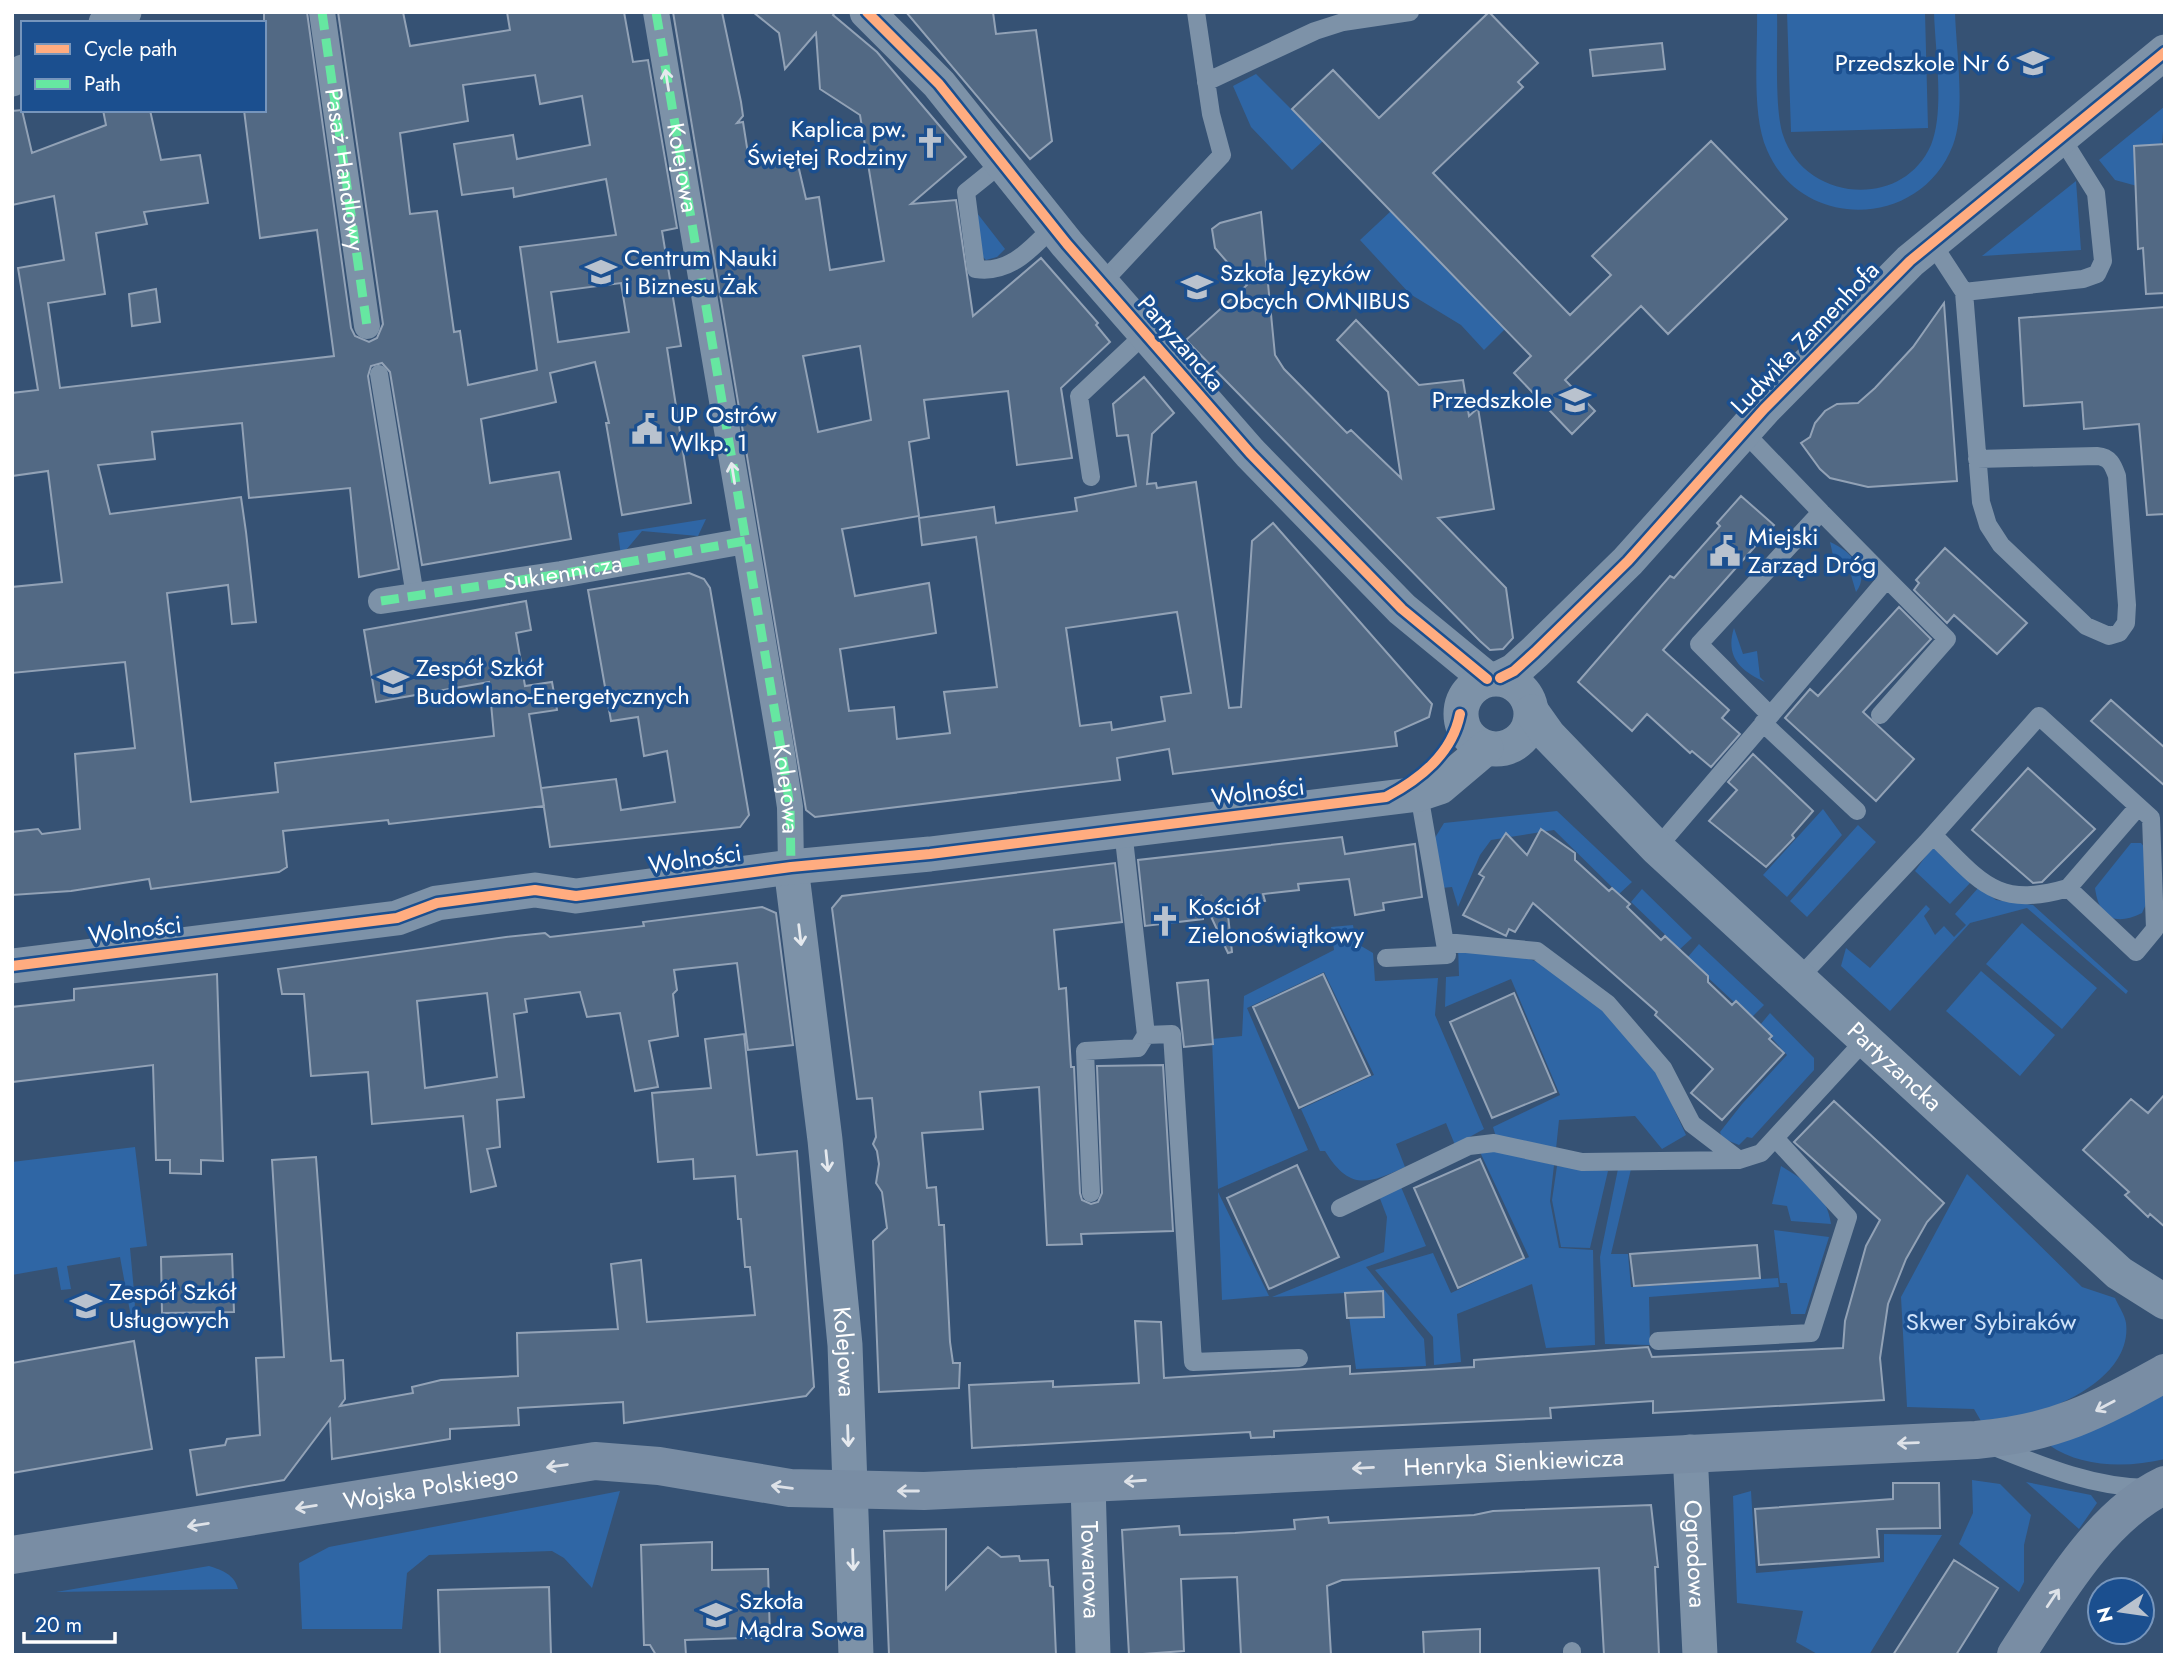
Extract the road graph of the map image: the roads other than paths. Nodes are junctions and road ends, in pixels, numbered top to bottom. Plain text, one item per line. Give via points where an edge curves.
1 (322, 12) edge
2 (656, 12) edge
3 (867, 12) edge
4 (1196, 12) edge
5 (1410, 12) edge
6 (2164, 54) edge
7 (1206, 82) junction
8 (2061, 137) junction
9 (1002, 163) junction
10 (1053, 227) junction
11 (1932, 243) junction
12 (1101, 284) junction
13 (1964, 292) junction
14 (367, 326) dead end
15 (1145, 334) junction
16 (379, 374) dead end
17 (1744, 432) junction
18 (1978, 459) junction
19 (1091, 477) dead end
20 (1821, 512) junction
21 (744, 541) junction
22 (1887, 579) junction
23 (415, 596) junction
24 (381, 601) dead end
25 (1402, 609) junction
26 (1512, 692) junction
27 (1462, 702) junction
28 (1880, 715) dead end
29 (1767, 719) junction
30 (1498, 748) junction
31 (1419, 793) junction
32 (2138, 807) junction
33 (1857, 811) dead end
34 (1632, 823) junction
35 (1122, 830) junction
36 (1933, 835) junction
37 (1657, 848) junction
38 (792, 867) junction
39 (2068, 888) junction
40 (1446, 942) junction
41 (1386, 958) dead end
42 (12, 966) edge
43 (1799, 978) junction
44 (1146, 1035) junction
45 (1866, 1039) junction
46 (1775, 1138) junction
47 (1739, 1160) junction
48 (1091, 1194) dead end
49 (1340, 1208) dead end
50 (2165, 1302) edge
51 (1658, 1341) dead end
52 (1299, 1358) dead end
53 (2165, 1373) edge
54 (1976, 1440) junction
55 (1690, 1452) junction
56 (1088, 1484) junction
57 (2161, 1486) edge
58 (850, 1492) junction
59 (12, 1555) edge
60 (856, 1655) edge
61 (1093, 1655) edge
62 (1700, 1655) edge
63 (2016, 1655) edge

1 - 14 street, Pasaż Handlowy
21 -> 2 street, Kolejowa
3 - 9 street, Partyzancka via 939,85
4 - 7 lane
5 - 7 lane via 1315,31
6 - 8 street, Ludwika Zamenhofa
7 - 12 lane via 1222,155
8 - 11 street, Ludwika Zamenhofa
8 - 13 lane via 2096,192 2103,261 2097,274
9 - 10 street, Partyzancka
9 - 10 lane via 966,192 976,268 987,270 1014,262
10 - 12 street, Partyzancka
11 - 13 lane
11 - 17 street, Ludwika Zamenhofa
12 - 15 street, Partyzancka
13 - 18 lane
15 - 19 lane via 1079,396
15 - 25 street, Partyzancka via 1250,453
16 - 23 lane
17 - 20 lane
17 - 26 street, Ludwika Zamenhofa
18 - 18 lane via 1981,502 2001,545 2086,626 2109,635 2119,633 2126,623 2127,605 2117,476 2112,462 2105,456
20 - 22 lane
20 - 29 lane via 1699,644
21 - 23 street, Sukiennicza
21 - 38 street, Kolejowa via 790,807
22 - 28 lane via 1947,639
22 - 29 lane
23 - 24 street, Sukiennicza
25 - 26 street, Partyzancka
25 - 27 street, Partyzancka via 1451,674
26 - 27 street via 1468,692
26 - 30 street via 1526,733
26 - 34 street, Partyzancka
27 - 30 street via 1467,735
29 - 33 lane
29 - 37 lane
30 - 31 street, Wolności via 1440,787
30 - 34 street, Partyzancka via 1538,761
31 - 35 street, Wolności
31 - 40 lane
32 - 36 lane via 2039,716
32 - 39 lane
32 - 39 lane via 2151,818 2155,929 2136,952
34 - 37 street, Partyzancka
35 - 38 street, Wolności
35 - 44 lane
36 - 39 lane via 1998,893 2039,897
36 - 43 lane
37 - 43 street, Partyzancka
38 - 42 street, Wolności via 576,896 535,890 437,903 397,918
38 -> 58 street, Kolejowa via 844,1332
40 - 41 lane via 1447,955
40 - 47 lane via 1537,951 1608,1003 1663,1069 1692,1124
43 - 45 street, Partyzancka
44 - 48 lane via 1138,1048 1085,1051
44 - 52 lane via 1172,1034 1193,1362
45 - 46 lane
45 - 50 street, Partyzancka via 2119,1273
46 - 47 lane via 1761,1153
46 - 51 lane via 1848,1217 1811,1334
47 - 49 lane via 1582,1162 1494,1143 1469,1146
53 -> 54 main road, Henryka Sienkiewicza via 2061,1426
54 -> 55 main road, Henryka Sienkiewicza
54 - 57 lane via 2076,1477 2123,1488
55 -> 56 main road, Henryka Sienkiewicza
55 - 62 street, Ogrodowa
56 -> 58 main road, Henryka Sienkiewicza
56 - 61 street, Towarowa
63 -> 57 main road via 2086,1551
58 -> 59 main road, Wojska Polskiego via 595,1461
58 -> 60 street, Kolejowa

